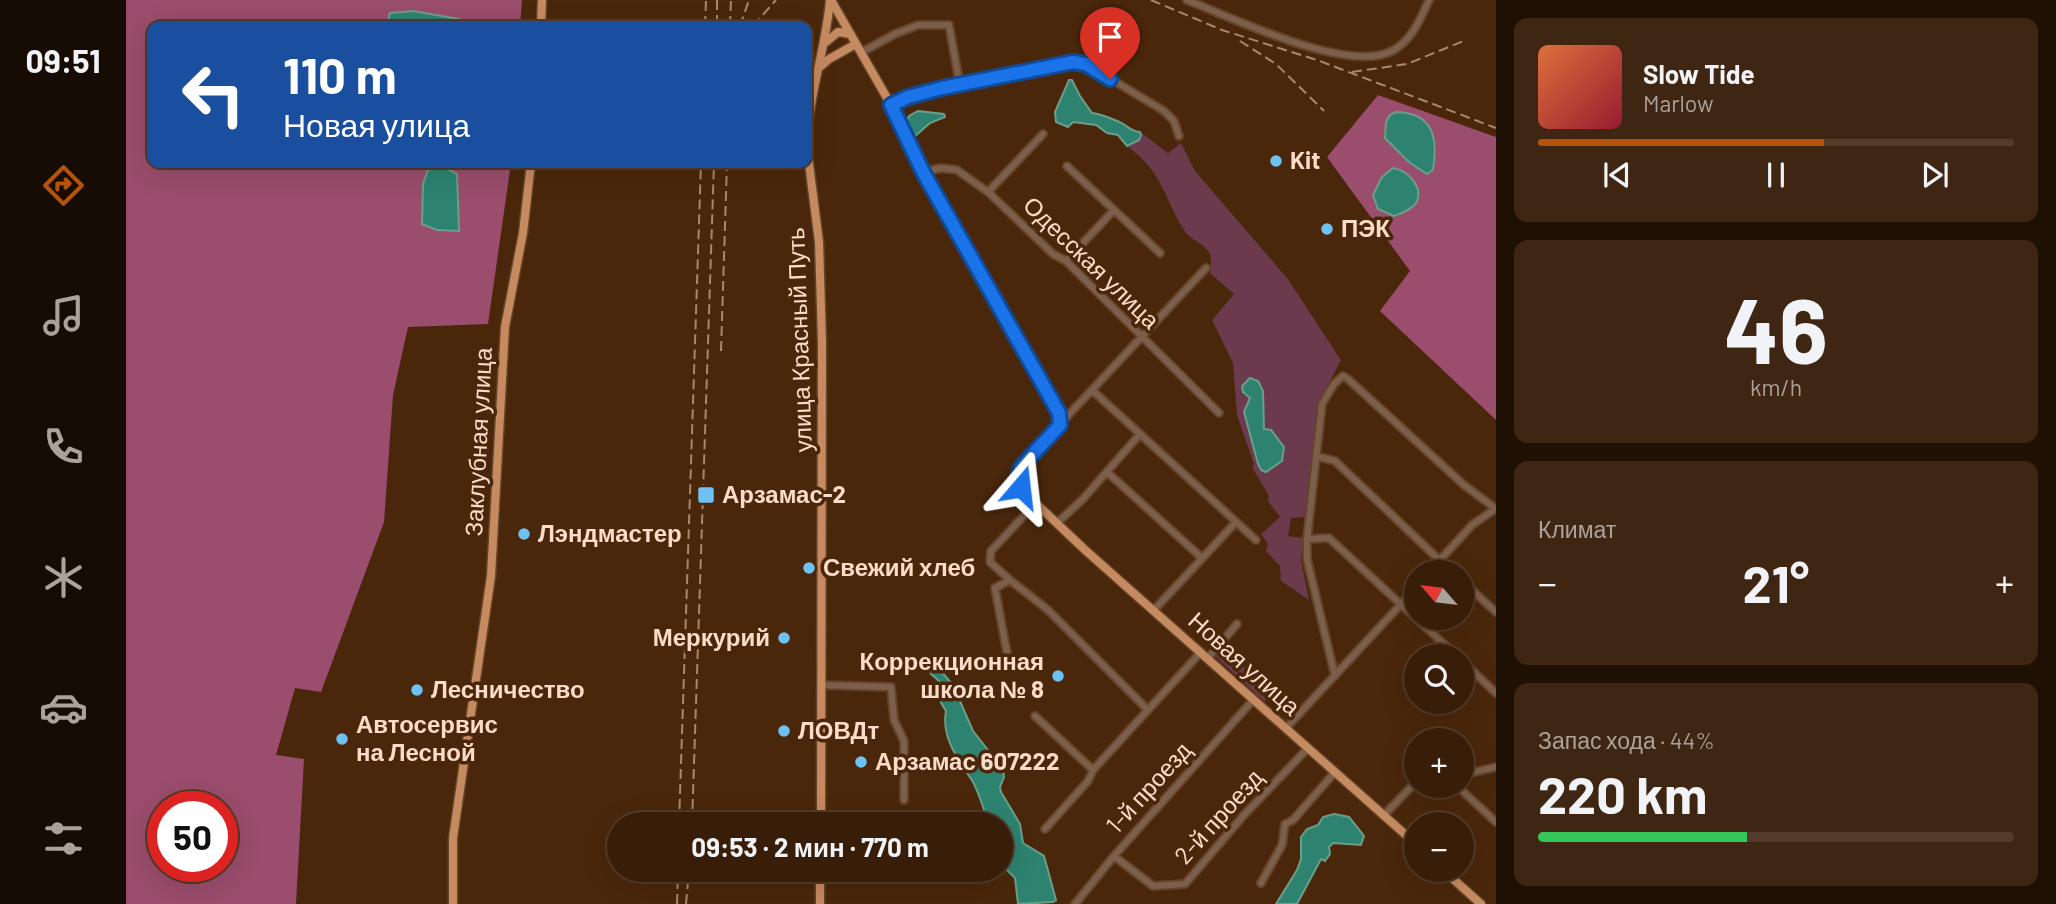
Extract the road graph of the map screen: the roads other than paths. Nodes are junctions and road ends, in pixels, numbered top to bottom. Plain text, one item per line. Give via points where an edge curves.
1 (542, 0) edge
2 (830, 0) edge
3 (1188, 0) edge
4 (1429, 0) edge
5 (541, 21) edge
6 (850, 34) junction
7 (825, 43) junction
8 (859, 48) junction
9 (820, 67) junction
10 (960, 86) junction
11 (812, 102) edge
12 (891, 105) junction
13 (1043, 134) dead end
14 (1179, 136) dead end
15 (1067, 166) dead end
16 (530, 168) edge
17 (810, 168) edge
18 (923, 172) junction
19 (988, 192) junction
20 (1113, 211) junction
21 (1160, 253) dead end
22 (1066, 261) junction
23 (1206, 268) dead end
24 (1141, 338) junction
25 (1092, 390) junction
26 (1219, 413) dead end
27 (1061, 423) junction
28 (1140, 434) junction
29 (1316, 456) junction
30 (1107, 472) junction
31 (1035, 504) junction
32 (1496, 509) edge
33 (1236, 522) junction
34 (1057, 523) junction
35 (1307, 539) junction
36 (1256, 540) dead end
37 (1202, 558) junction
38 (1439, 560) edge
39 (1441, 560) edge
40 (1010, 580) junction
41 (1474, 592) edge
42 (1404, 602) edge
43 (1401, 605) junction
44 (1154, 610) junction
45 (1496, 612) edge
46 (1237, 624) dead end
47 (1444, 644) edge
48 (1007, 653) dead end
49 (1204, 655) junction
50 (1474, 672) edge
51 (1335, 676) junction
52 (821, 685) junction
53 (1496, 693) edge
54 (1254, 699) junction
55 (1148, 710) junction
56 (1035, 716) dead end
57 (1286, 728) junction
58 (1308, 748) junction
59 (1496, 766) edge
60 (1093, 770) junction
61 (1335, 772) junction
62 (1474, 772) edge
63 (1404, 794) edge
64 (1470, 798) edge
65 (904, 800) dead end
66 (821, 812) edge
67 (1384, 815) junction
68 (1496, 822) edge
69 (1045, 830) dead end
70 (1404, 834) edge
71 (1114, 856) junction
72 (820, 882) edge
73 (1456, 882) edge
74 (1261, 883) dead end
75 (453, 904) edge
76 (820, 904) edge
77 (1075, 904) edge
78 (1481, 904) edge

1 - 5 main road
2 - 6 main road
2 - 7 main road
3 - 4 street via 1311,47 1366,56 1394,50 1409,38
6 - 7 main road via 838,32
6 - 8 main road
7 - 9 main road
8 - 9 main road
8 - 10 street via 918,24 949,25
8 - 12 main road
9 - 11 main road
10 - 12 street
10 - 14 street via 1050,66 1086,64 1164,111
12 - 18 main road
13 - 19 street
15 - 20 street
16 - 75 main road, Заклубная улица via 505,327 491,576 453,838
17 - 52 main road, улица Красный Путь via 821,283
18 - 19 street, Одесская улица via 957,170
18 - 27 main road
19 - 22 street, Одесская улица
20 - 21 street
20 - 22 street
22 - 24 street, Одесская улица
23 - 24 street
24 - 25 street
24 - 26 street, Одесская улица
25 - 27 street
25 - 28 street
27 - 31 main road, Новая улица via 1028,458 1018,477
28 - 30 street
28 - 33 street
29 - 32 street via 1322,404 1343,376
29 - 35 street
29 - 38 street via 1335,461
30 - 34 street
30 - 37 street
31 - 34 main road, Новая улица
31 - 40 street via 991,551 990,562
32 - 39 street via 1472,525
33 - 36 street
33 - 37 street, Новая улица
34 - 44 main road, Новая улица
35 - 43 street via 1329,538
35 - 51 street via 1307,559
37 - 44 street, Новая улица
40 - 48 street via 995,588
40 - 55 street via 1048,610
41 - 45 street
42 - 43 street
43 - 47 street
43 - 51 street
44 - 49 main road, Новая улица
46 - 49 street
49 - 54 main road, Новая улица
49 - 55 street
50 - 53 street
51 - 57 street
52 - 65 street via 891,687 894,720 904,741
52 - 66 main road, улица Красный Путь
54 - 57 main road, Новая улица
54 - 71 street, 1-й проезд
55 - 60 street
56 - 60 street
57 - 58 main road, Новая улица
58 - 61 main road, Новая улица
58 - 71 street, 2-й проезд via 1185,884 1153,886
59 - 62 street
60 - 69 street
61 - 67 main road, Новая улица
61 - 74 street via 1285,824 1282,845
63 - 67 street
64 - 68 street
67 - 70 main road, Новая улица
71 - 77 street, 1-й проезд
72 - 76 main road
73 - 78 main road

